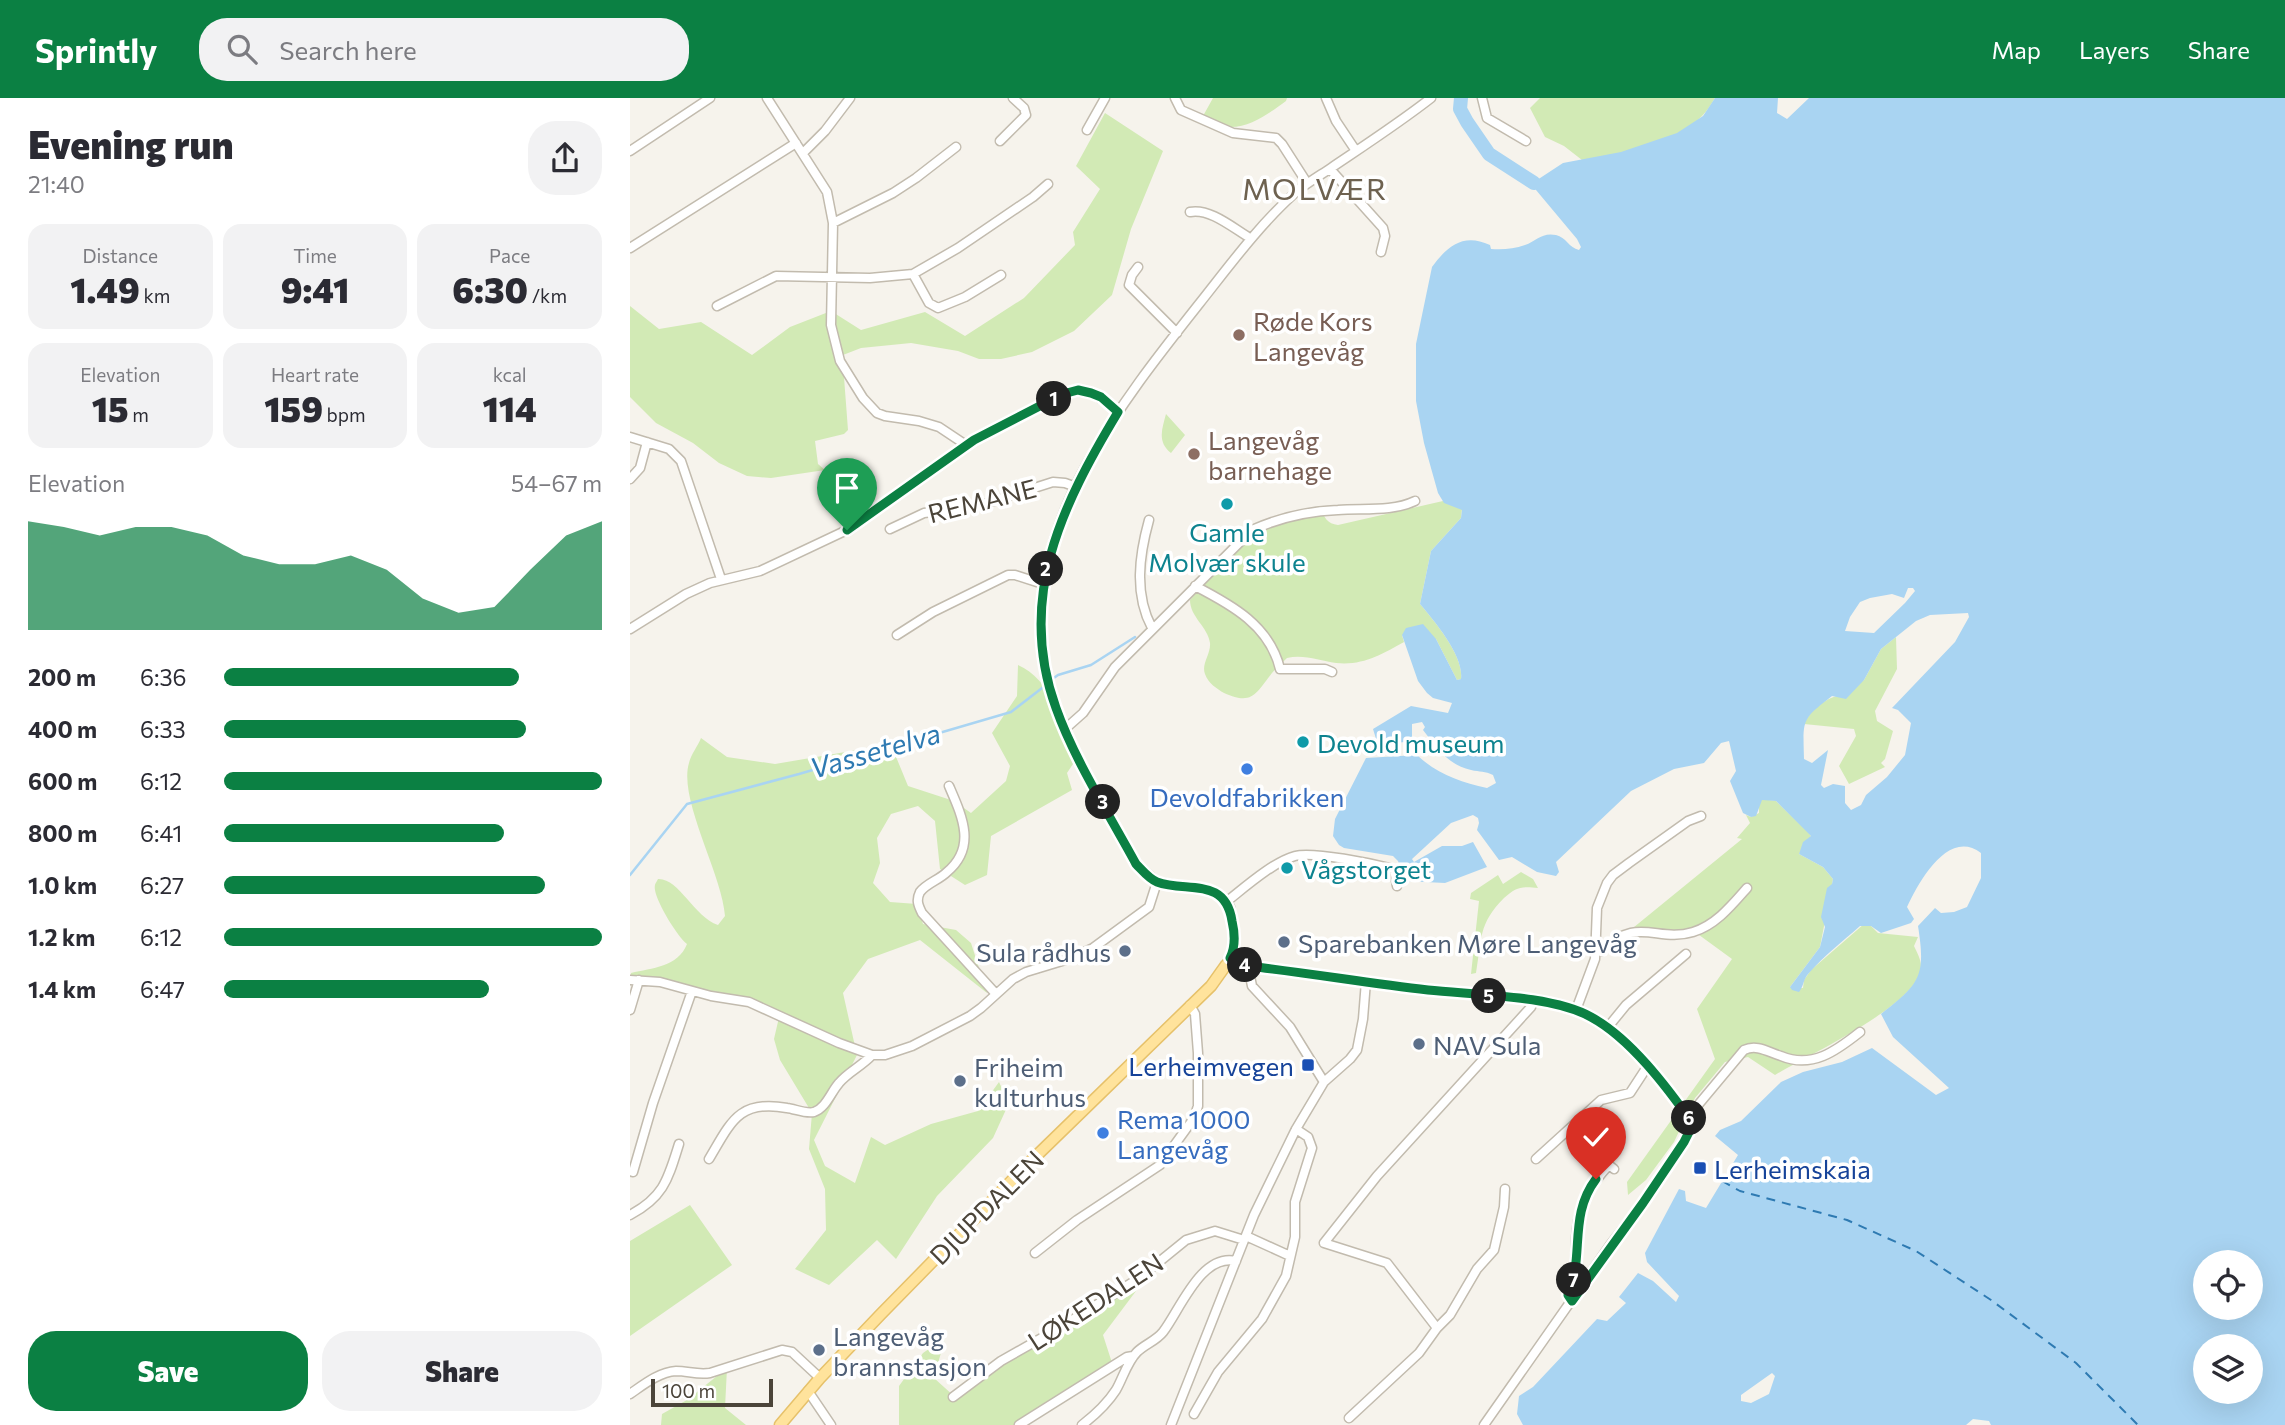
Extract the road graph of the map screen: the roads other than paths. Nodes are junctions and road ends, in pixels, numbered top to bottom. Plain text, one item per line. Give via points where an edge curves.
1 (710, 98) edge
2 (767, 98) edge
3 (850, 98) edge
4 (1013, 98) edge
5 (1105, 98) edge
6 (1175, 98) edge
7 (1326, 98) edge
8 (1431, 98) edge
9 (1482, 98) edge
10 (1087, 130) dead end
11 (1000, 141) dead end
12 (1526, 141) dead end
13 (796, 143) junction
14 (956, 147) dead end
15 (630, 151) edge
16 (1356, 151) junction
17 (803, 153) junction
18 (1330, 169) junction
19 (1307, 183) junction
20 (1048, 184) dead end
21 (1190, 212) dead end
22 (832, 223) junction
23 (1250, 238) junction
24 (630, 248) edge
25 (1381, 252) dead end
26 (1138, 267) dead end
27 (913, 274) junction
28 (1001, 275) dead end
29 (831, 278) junction
30 (717, 306) dead end
31 (1177, 332) junction
32 (1118, 412) junction
33 (630, 437) edge
34 (647, 442) junction
35 (967, 445) junction
36 (630, 479) edge
37 (1076, 487) junction
38 (1415, 501) dead end
39 (1149, 520) dead end
40 (890, 529) dead end
41 (721, 579) junction
42 (1043, 584) junction
43 (1195, 586) junction
44 (630, 628) edge
45 (1152, 628) junction
46 (897, 635) dead end
47 (1332, 671) dead end
48 (1065, 729) junction
49 (949, 786) dead end
50 (1701, 816) dead end
51 (1157, 882) junction
52 (1397, 886) dead end
53 (1747, 888) dead end
54 (1226, 902) junction
55 (1595, 952) junction
56 (1686, 954) dead end
57 (1228, 962) junction
58 (1248, 966) junction
59 (634, 980) edge
60 (1366, 981) junction
61 (692, 991) junction
62 (996, 994) junction
63 (1533, 1002) junction
64 (1190, 1004) junction
65 (630, 1010) edge
66 (1576, 1010) junction
67 (1608, 1027) junction
68 (1860, 1032) dead end
69 (872, 1055) junction
70 (1647, 1067) junction
71 (1324, 1082) junction
72 (1688, 1117) junction
73 (1296, 1129) junction
74 (679, 1144) dead end
75 (709, 1158) dead end
76 (1536, 1159) dead end
77 (1615, 1169) dead end
78 (633, 1172) dead end
79 (1505, 1189) dead end
80 (630, 1215) edge
81 (1245, 1238) junction
82 (1035, 1253) dead end
83 (1290, 1256) junction
84 (1236, 1261) junction
85 (1572, 1301) junction
86 (1437, 1328) junction
87 (1133, 1356) junction
88 (820, 1378) junction
89 (808, 1391) junction
90 (630, 1394) edge
91 (953, 1397) dead end
92 (1194, 1414) dead end
93 (1349, 1418) dead end
94 (780, 1425) edge
95 (831, 1425) edge
96 (1019, 1425) edge
97 (1082, 1425) edge
98 (1171, 1425) edge
99 (1484, 1425) edge

1 - 15 street
2 - 13 street
3 - 17 street
4 - 11 street via 1026,115
5 - 10 street
6 - 19 street via 1181,110 1233,133 1276,138
7 - 16 street
8 - 16 street
9 - 12 street via 1487,118
13 - 17 street
13 - 24 street
14 - 22 street via 893,193
16 - 18 street
17 - 22 street via 827,192
18 - 19 street
18 - 25 street via 1383,228
19 - 23 street
20 - 27 street
21 - 23 street via 1216,218
22 - 29 street
23 - 31 street
26 - 31 street via 1129,285
27 - 28 street via 929,303 938,308
27 - 29 street
29 - 30 street via 776,276
29 - 35 street via 836,350 868,405 881,415 939,427
31 - 32 street
32 - 35 street, REMANE via 1101,397 1072,391 1004,422
32 - 37 street
33 - 34 street
34 - 36 street via 640,468
34 - 41 street via 669,449 681,461
35 - 41 street, REMANE via 847,530 760,571
37 - 40 street, REMANE via 1053,482 978,506 924,513
37 - 42 street
38 - 43 street via 1398,507 1315,512 1264,524
39 - 45 street via 1142,550 1141,601
41 - 44 street, REMANE
42 - 46 street via 1008,575 933,611
42 - 48 street via 1042,651
43 - 45 street
43 - 47 street via 1251,621 1269,644 1280,669
45 - 48 street
48 - 51 street via 1136,864
49 - 62 street via 964,822 963,852 954,867 920,892 918,905
50 - 55 street via 1612,875 1597,908
51 - 54 street via 1208,890
51 - 62 street via 1149,907 1128,924 1080,955 1019,975
52 - 54 street via 1394,869 1298,855
53 - 55 street via 1714,921 1695,932 1626,934
54 - 57 street via 1234,933
55 - 66 street
56 - 67 street via 1626,1005
57 - 58 street
57 - 64 main road, DJUPDALEN
58 - 60 street
58 - 71 street via 1252,986 1290,1027
59 - 61 street
59 - 65 street
60 - 63 street
60 - 71 street via 1357,1050
61 - 69 street via 749,1002
61 - 78 street
62 - 69 street via 970,1016 912,1046
63 - 66 street
63 - 86 street via 1377,1176 1324,1243 1387,1263
64 - 82 street via 1198,1054 1194,1118 1160,1165
64 - 88 main road, DJUPDALEN
66 - 67 street
67 - 70 street
68 - 72 street via 1833,1052 1808,1061 1755,1047 1744,1049
69 - 75 street via 840,1081 817,1111 764,1106 745,1110 729,1125
70 - 72 street
70 - 76 street via 1630,1093 1601,1100
71 - 73 street
72 - 85 street via 1693,1124 1684,1142
73 - 81 street
73 - 83 street via 1312,1146 1296,1202
74 - 80 street via 665,1185 650,1203
77 - 85 street via 1609,1165 1587,1191 1577,1227 1576,1269 1568,1295
79 - 86 street via 1494,1250
81 - 83 street, LØKEDALEN
81 - 84 street
81 - 91 street, LØKEDALEN via 1218,1231 1186,1240 1138,1279 1001,1361
83 - 92 street via 1286,1276 1262,1319 1218,1372
84 - 87 street via 1219,1261 1204,1271 1161,1334
84 - 98 street
85 - 99 street
86 - 93 street via 1419,1353
87 - 96 street
87 - 97 street via 1115,1392
88 - 89 main road, DJUPDALEN
88 - 90 street via 792,1352 782,1350 701,1375 669,1372
89 - 94 main road, DJUPDALEN
89 - 95 street

